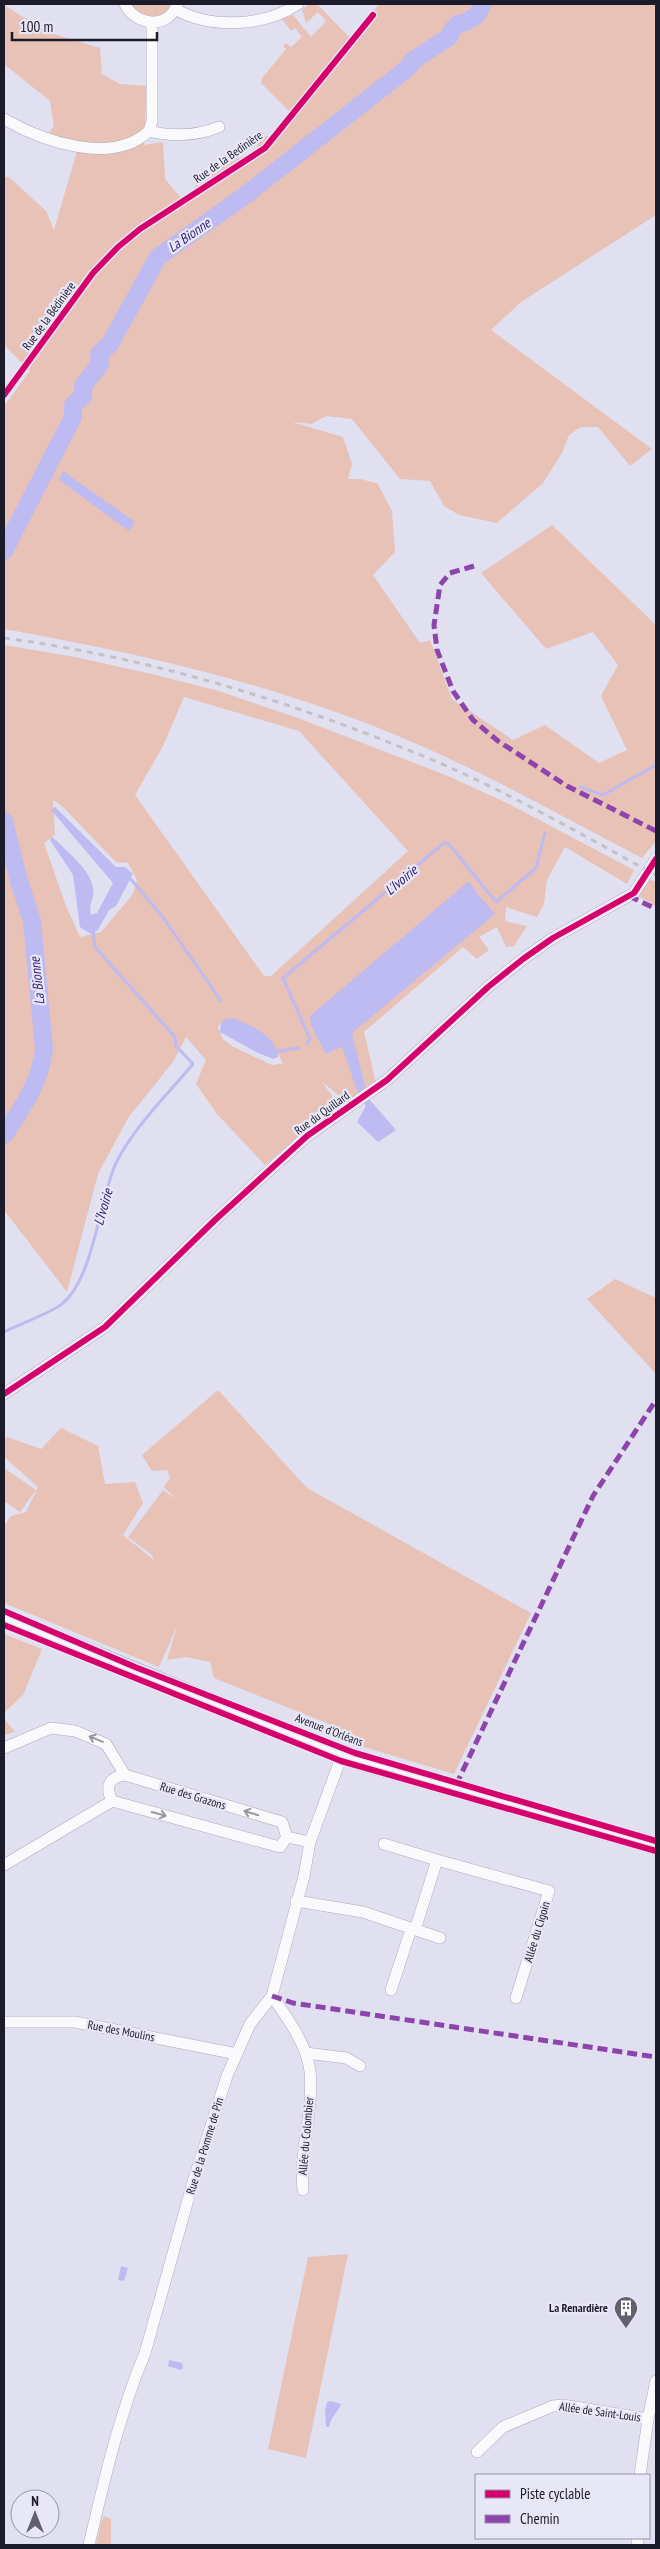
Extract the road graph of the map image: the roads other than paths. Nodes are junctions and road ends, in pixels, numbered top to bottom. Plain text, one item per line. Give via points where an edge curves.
1 (125, 4) edge
2 (298, 4) edge
3 (176, 6) edge
4 (278, 8) edge
5 (152, 23) junction
6 (4, 119) edge
7 (219, 127) dead end
8 (149, 131) junction
9 (656, 858) edge
10 (4, 1394) edge
11 (4, 1617) edge
12 (4, 1748) edge
13 (342, 1755) junction
14 (125, 1776) junction
15 (112, 1801) junction
16 (288, 1837) junction
17 (310, 1842) junction
18 (384, 1844) dead end
19 (656, 1846) edge
20 (437, 1860) junction
21 (4, 1865) edge
22 (296, 1901) junction
23 (413, 1930) junction
24 (440, 1938) dead end
25 (392, 1990) dead end
26 (272, 1996) junction
27 (516, 1998) dead end
28 (4, 2022) edge
29 (236, 2054) junction
30 (306, 2054) junction
31 (360, 2066) dead end
32 (303, 2190) dead end
33 (656, 2381) edge
34 (648, 2419) junction
35 (477, 2452) dead end
36 (640, 2474) edge
37 (89, 2545) edge

1 - 5 street via 135,18
2 - 4 street
3 - 4 street via 198,18 229,23 252,20
3 - 5 street via 166,18
5 - 8 street via 152,121
6 - 8 street via 27,132 96,149 140,140
7 - 8 street via 202,134 165,135
9 - 10 street, Rue du Quillard via 634,893 553,938 523,959 387,1080 307,1136 105,1327
11 - 13 main road, Avenue d'Orléans
14 -> 12 street via 106,1744 75,1731 52,1728
13 - 17 street, Rue de la Pomme de Pin
13 - 19 main road, Avenue d'Orléans
14 - 15 street via 114,1777 110,1781 108,1793
16 -> 14 street, Rue des Grazons via 282,1822
15 -> 16 street, Rue des Grazons via 280,1847
15 - 21 street
16 - 17 street
17 - 22 street, Rue de la Pomme de Pin
18 - 20 street, Allée du Cigoin
20 - 23 street
20 - 27 street, Allée du Cigoin via 549,1891
22 - 23 street via 363,1912
22 - 26 street, Rue de la Pomme de Pin
23 - 24 street
23 - 25 street
26 - 29 street, Rue de la Pomme de Pin via 250,2024
26 - 30 street, Allée du Colombier
28 - 29 street, Rue des Moulins via 75,2022
29 - 37 street, Rue de la Pomme de Pin via 221,2093 115,2441
30 - 31 street via 346,2058
30 - 32 street, Allée du Colombier via 310,2070 310,2104 301,2168
33 - 34 street
34 - 35 street, Allée de Saint-Louis via 553,2406 503,2427
34 - 36 street

